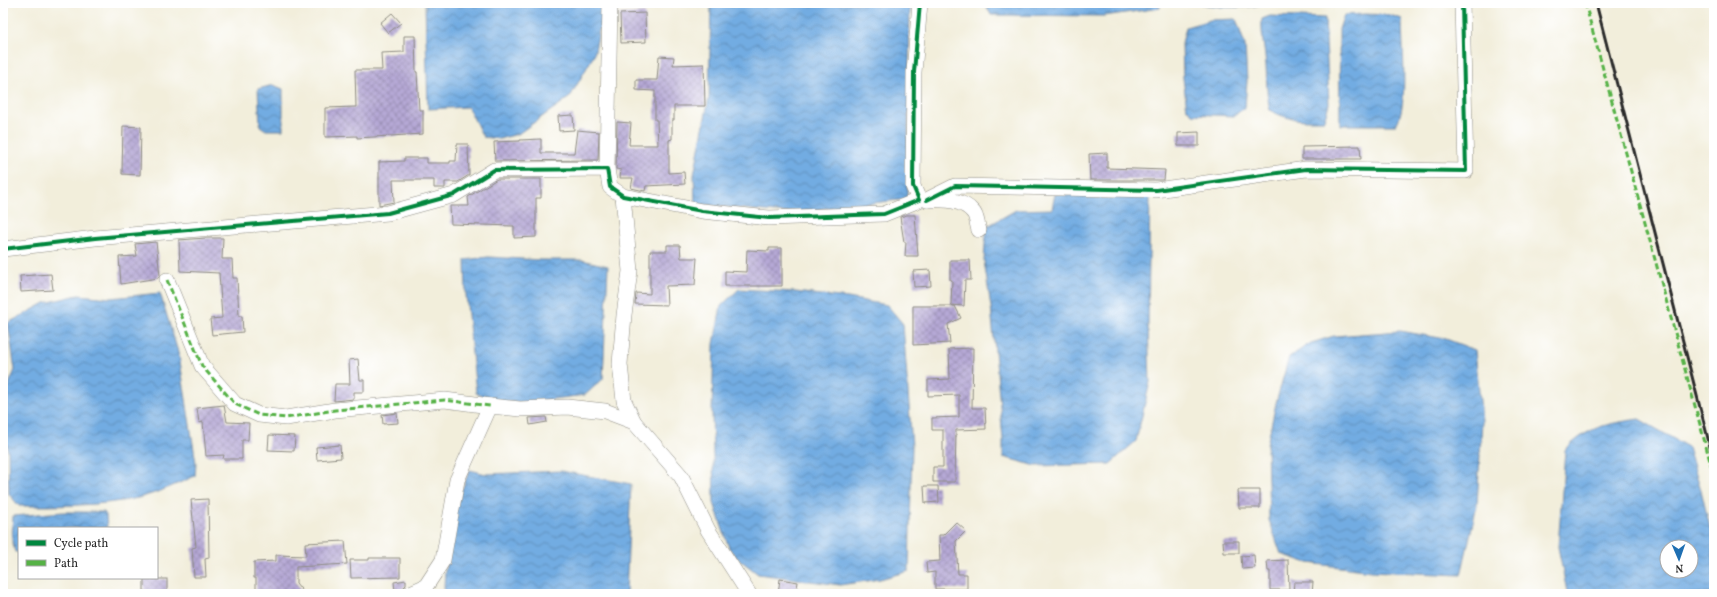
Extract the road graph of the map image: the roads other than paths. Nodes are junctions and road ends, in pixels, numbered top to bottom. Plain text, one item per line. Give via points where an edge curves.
1 (610, 3) edge
2 (920, 3) edge
3 (1462, 3) edge
4 (607, 169) junction
5 (623, 196) junction
6 (923, 200) junction
7 (978, 230) dead end
8 (3, 249) edge
9 (167, 280) dead end
10 (490, 406) junction
11 (634, 422) junction
12 (408, 594) edge
13 (749, 594) edge

1 - 4 street
2 - 6 street via 914,72 913,186
3 - 6 street via 1466,170 1306,169 1156,190 955,186
4 - 5 street via 610,187
4 - 8 street via 494,170 454,195 388,213 95,238
5 - 6 street via 702,211 769,218 884,214
5 - 11 street via 630,271 620,364 624,401
6 - 7 street via 940,199 964,204 974,212
9 - 10 street via 202,366 235,404 259,414 286,418 334,410 445,400
10 - 11 street via 520,409 567,407 605,411
10 - 12 street via 456,480 443,560 426,586
11 - 13 street via 681,476 708,530

